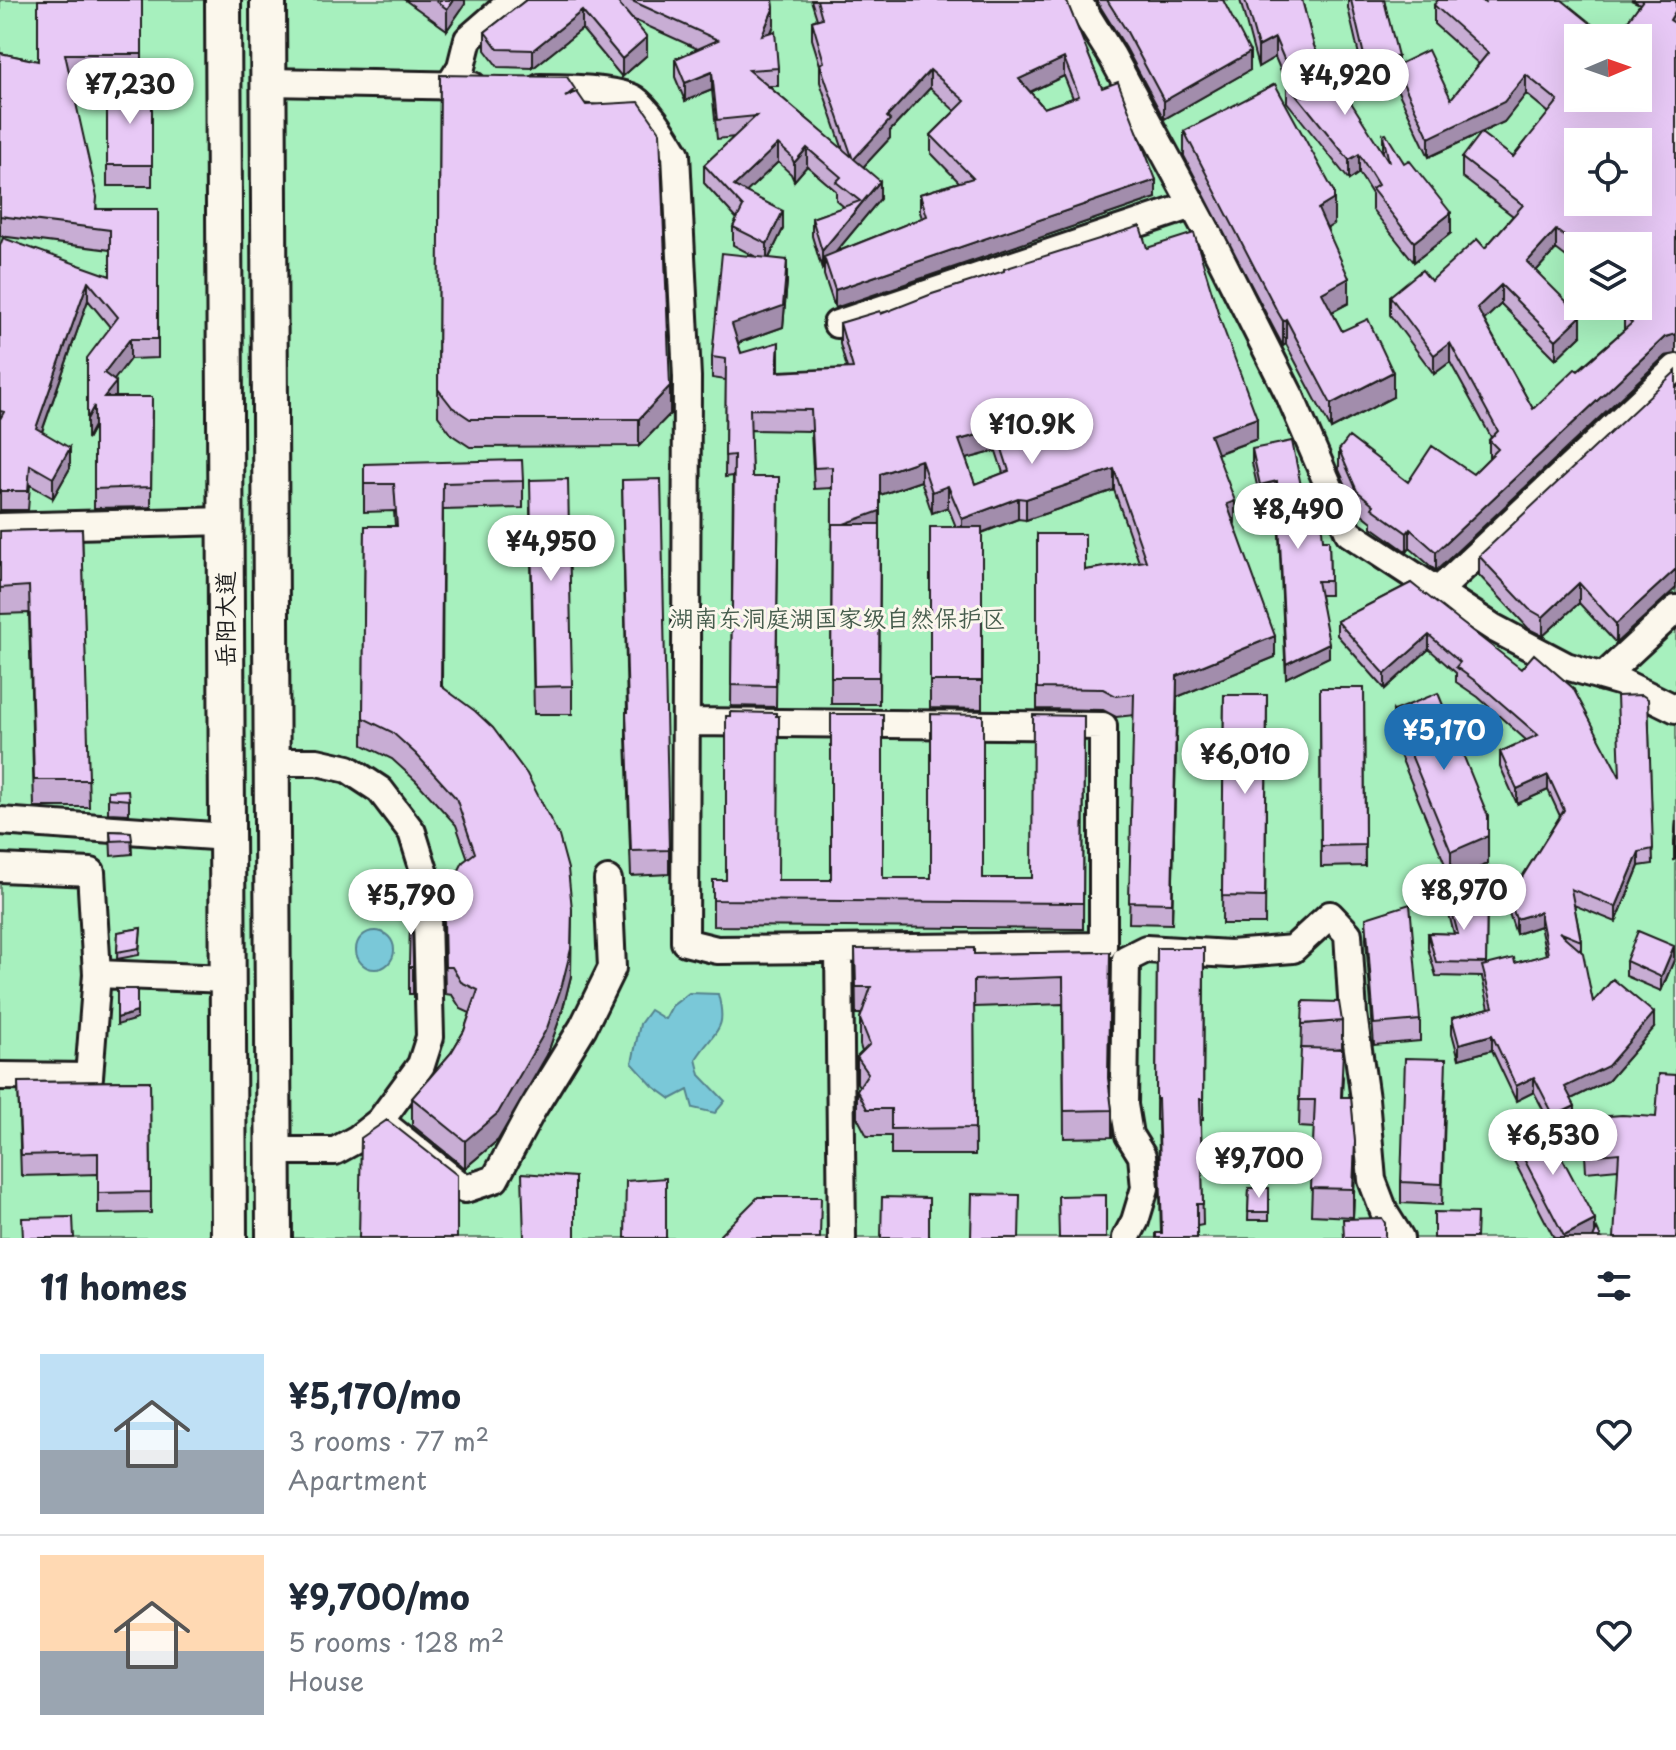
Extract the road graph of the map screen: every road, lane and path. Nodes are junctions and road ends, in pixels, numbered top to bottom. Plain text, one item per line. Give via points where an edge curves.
1 (223, 0) edge
2 (268, 0) edge
3 (513, 0) edge
4 (1077, 0) edge
5 (269, 82) junction
6 (449, 86) junction
7 (1193, 205) junction
8 (837, 324) edge
9 (1676, 368) edge
10 (226, 521) junction
11 (0, 527) edge
12 (1439, 590) junction
13 (1676, 609) edge
14 (1603, 677) junction
15 (1676, 709) edge
16 (687, 722) junction
17 (272, 762) junction
18 (0, 821) edge
19 (227, 837) junction
20 (0, 868) edge
21 (608, 880) dead end
22 (1103, 946) junction
23 (839, 949) junction
24 (1126, 959) junction
25 (97, 974) junction
26 (228, 979) junction
27 (0, 1076) edge
28 (380, 1121) junction
29 (273, 1151) junction
30 (229, 1238) edge
31 (274, 1238) edge
32 (842, 1238) edge
33 (1126, 1238) edge
34 (1400, 1238) edge

1 - 10 main road, 岳阳大道
2 - 5 main road, 岳阳大道
3 - 6 street via 468,39 461,67
4 - 7 street
5 - 6 street
5 - 17 main road, 岳阳大道
6 - 16 street via 589,89 633,99 676,154 687,377
7 - 8 street
7 - 12 street via 1290,396 1349,533
9 - 12 street
10 - 11 street
10 - 19 main road, 岳阳大道
12 - 14 street via 1494,628 1566,666
13 - 14 street
14 - 15 street
16 - 22 street via 1103,726
16 - 23 street via 685,942 717,950
17 - 28 street via 317,762 348,769 380,790 412,832 426,877 430,1037 421,1065
17 - 29 main road, 岳阳大道
18 - 19 street
19 - 26 main road, 岳阳大道
20 - 25 street via 91,872
21 - 28 street via 612,968 495,1179 465,1189
22 - 23 street
22 - 24 street
23 - 32 street
24 - 33 street via 1124,1105 1129,1135 1142,1156 1145,1188
24 - 34 street via 1146,949 1230,954 1293,949 1330,915 1348,934 1372,1180
25 - 26 street
25 - 27 street via 89,1077
26 - 30 main road, 岳阳大道
28 - 29 street via 335,1151
29 - 31 main road, 岳阳大道

